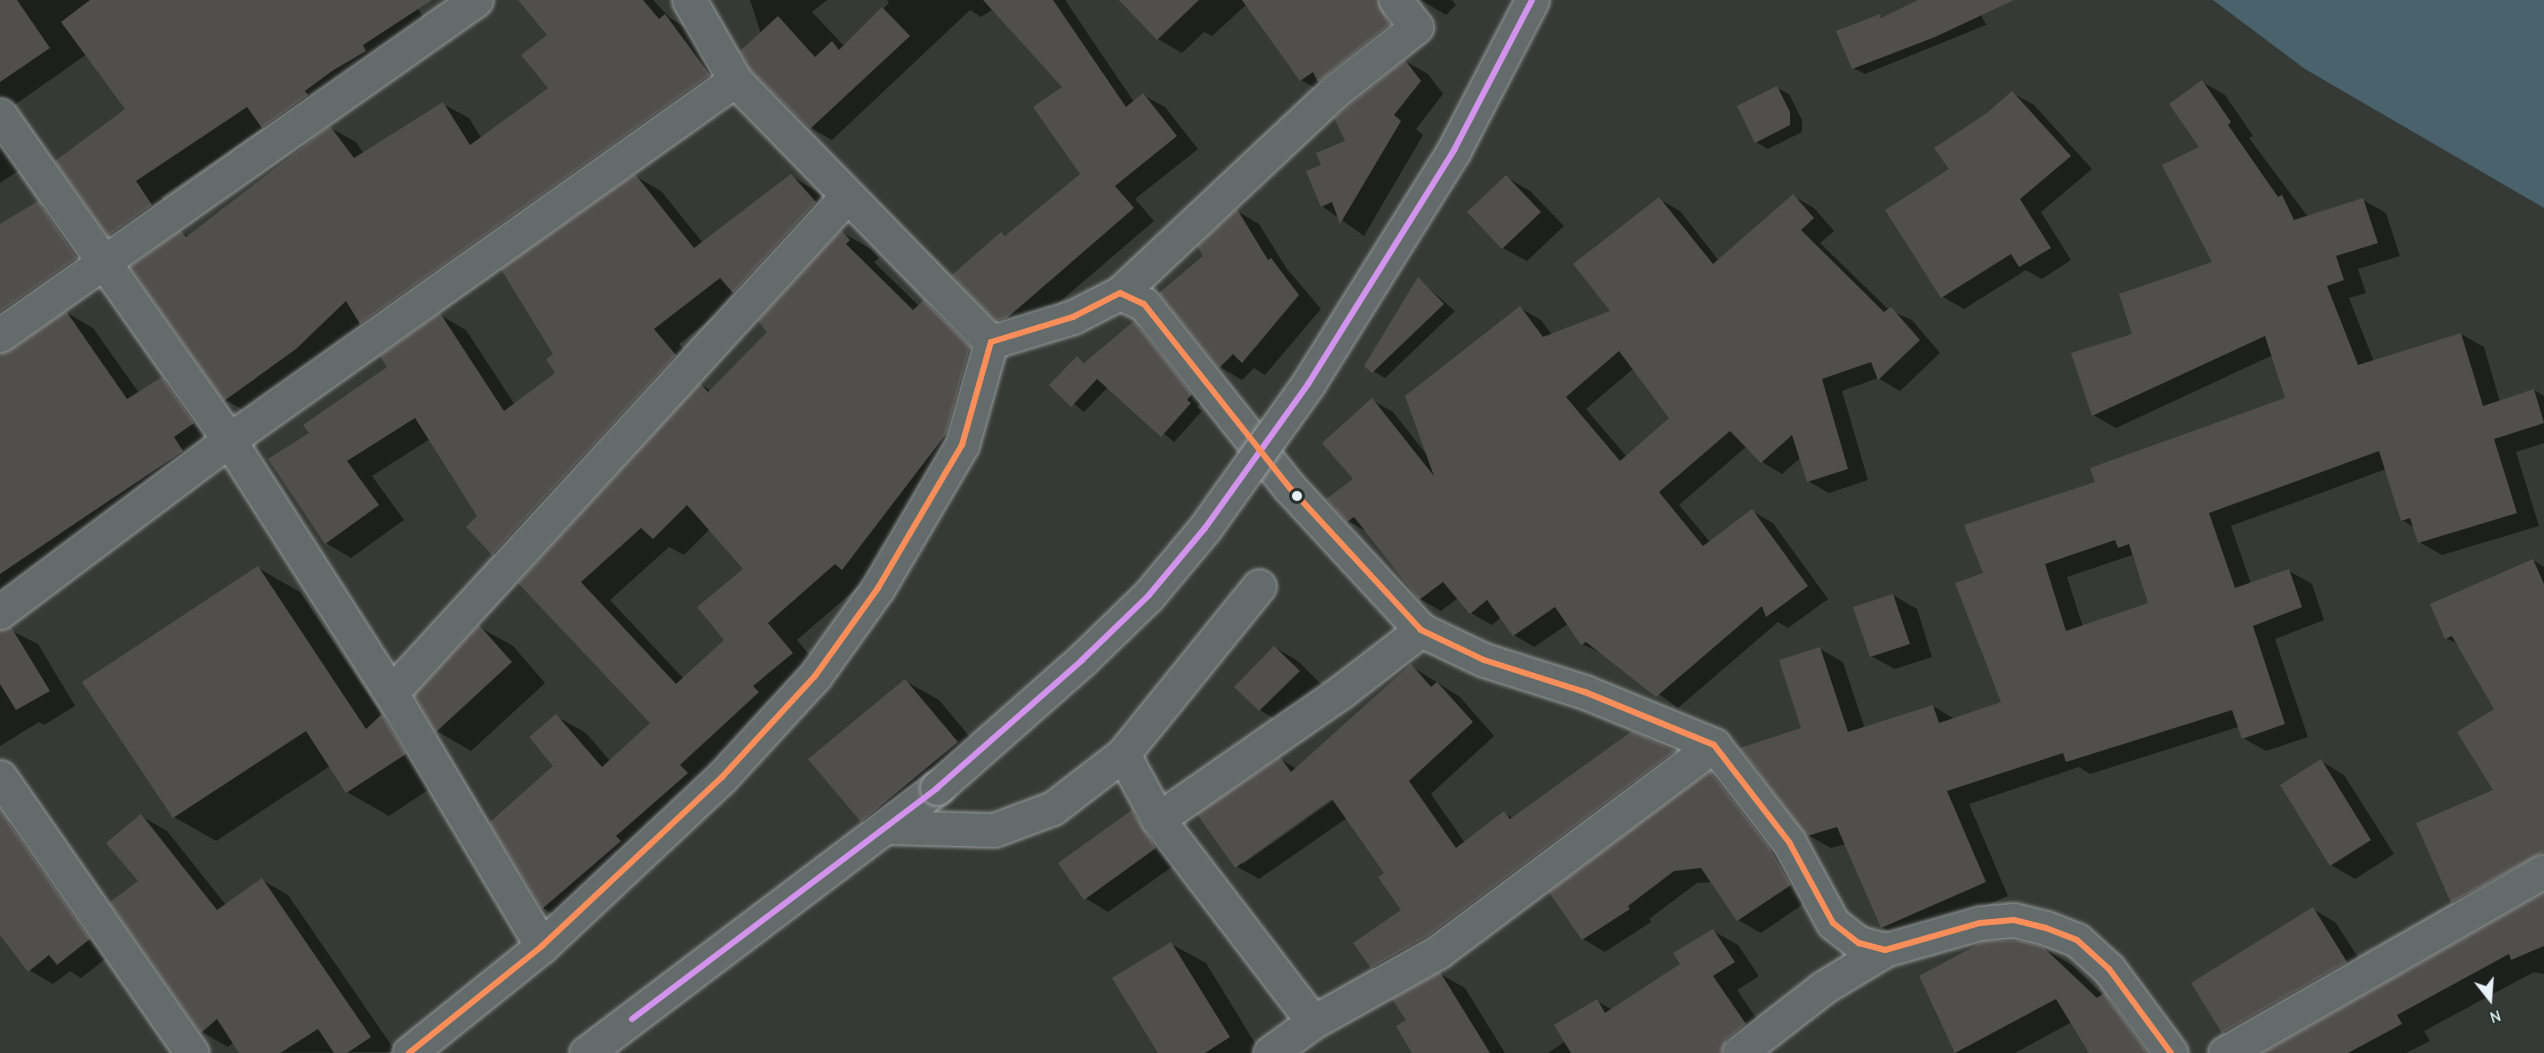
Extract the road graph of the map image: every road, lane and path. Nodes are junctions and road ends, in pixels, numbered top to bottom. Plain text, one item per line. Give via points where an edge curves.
1 (476, 0) edge
2 (689, 0) edge
3 (1396, 0) edge
4 (1532, 0) edge
5 (735, 80) junction
6 (0, 115) edge
7 (846, 197) junction
8 (104, 261) junction
9 (1120, 293) junction
10 (0, 335) edge
11 (991, 342) junction
12 (229, 440) junction
13 (1259, 586) dead end
14 (0, 612) edge
15 (1421, 630) junction
16 (391, 693) junction
17 (1714, 745) junction
18 (1123, 754) junction
19 (0, 777) edge
20 (1158, 819) junction
21 (888, 827) junction
22 (2544, 871) edge
23 (542, 946) junction
24 (1885, 950) junction
25 (1313, 1022) junction
26 (192, 1053) edge
27 (409, 1053) edge
28 (586, 1053) edge
29 (1270, 1053) edge
30 (1739, 1053) edge
31 (2171, 1053) edge
32 (2225, 1053) edge

1 - 8 street
2 - 5 street
3 - 9 street via 1416,27 1334,92
4 - 21 street, bridge via 1428,190 1308,384 1205,528 1149,595 1082,660
5 - 7 street
5 - 12 street
6 - 8 street
7 - 11 street
7 - 16 street
8 - 10 street
8 - 12 street
9 - 11 street via 1074,317
9 - 15 street via 1144,304 1290,488
11 - 23 street via 962,445 878,588 815,676 722,777
12 - 14 street
12 - 16 street
13 - 18 street
15 - 17 street via 1484,660 1585,692
15 - 20 street via 1342,691
16 - 23 street
17 - 24 street via 1789,842 1833,923 1859,943
17 - 25 street via 1438,952
18 - 20 street
18 - 21 street via 1053,808 994,830
19 - 26 street
20 - 25 street
21 - 28 street
22 - 32 street
23 - 27 street
24 - 30 street via 1824,987
24 - 31 street via 1980,923 2014,920 2046,927 2078,940 2109,969
25 - 29 street

